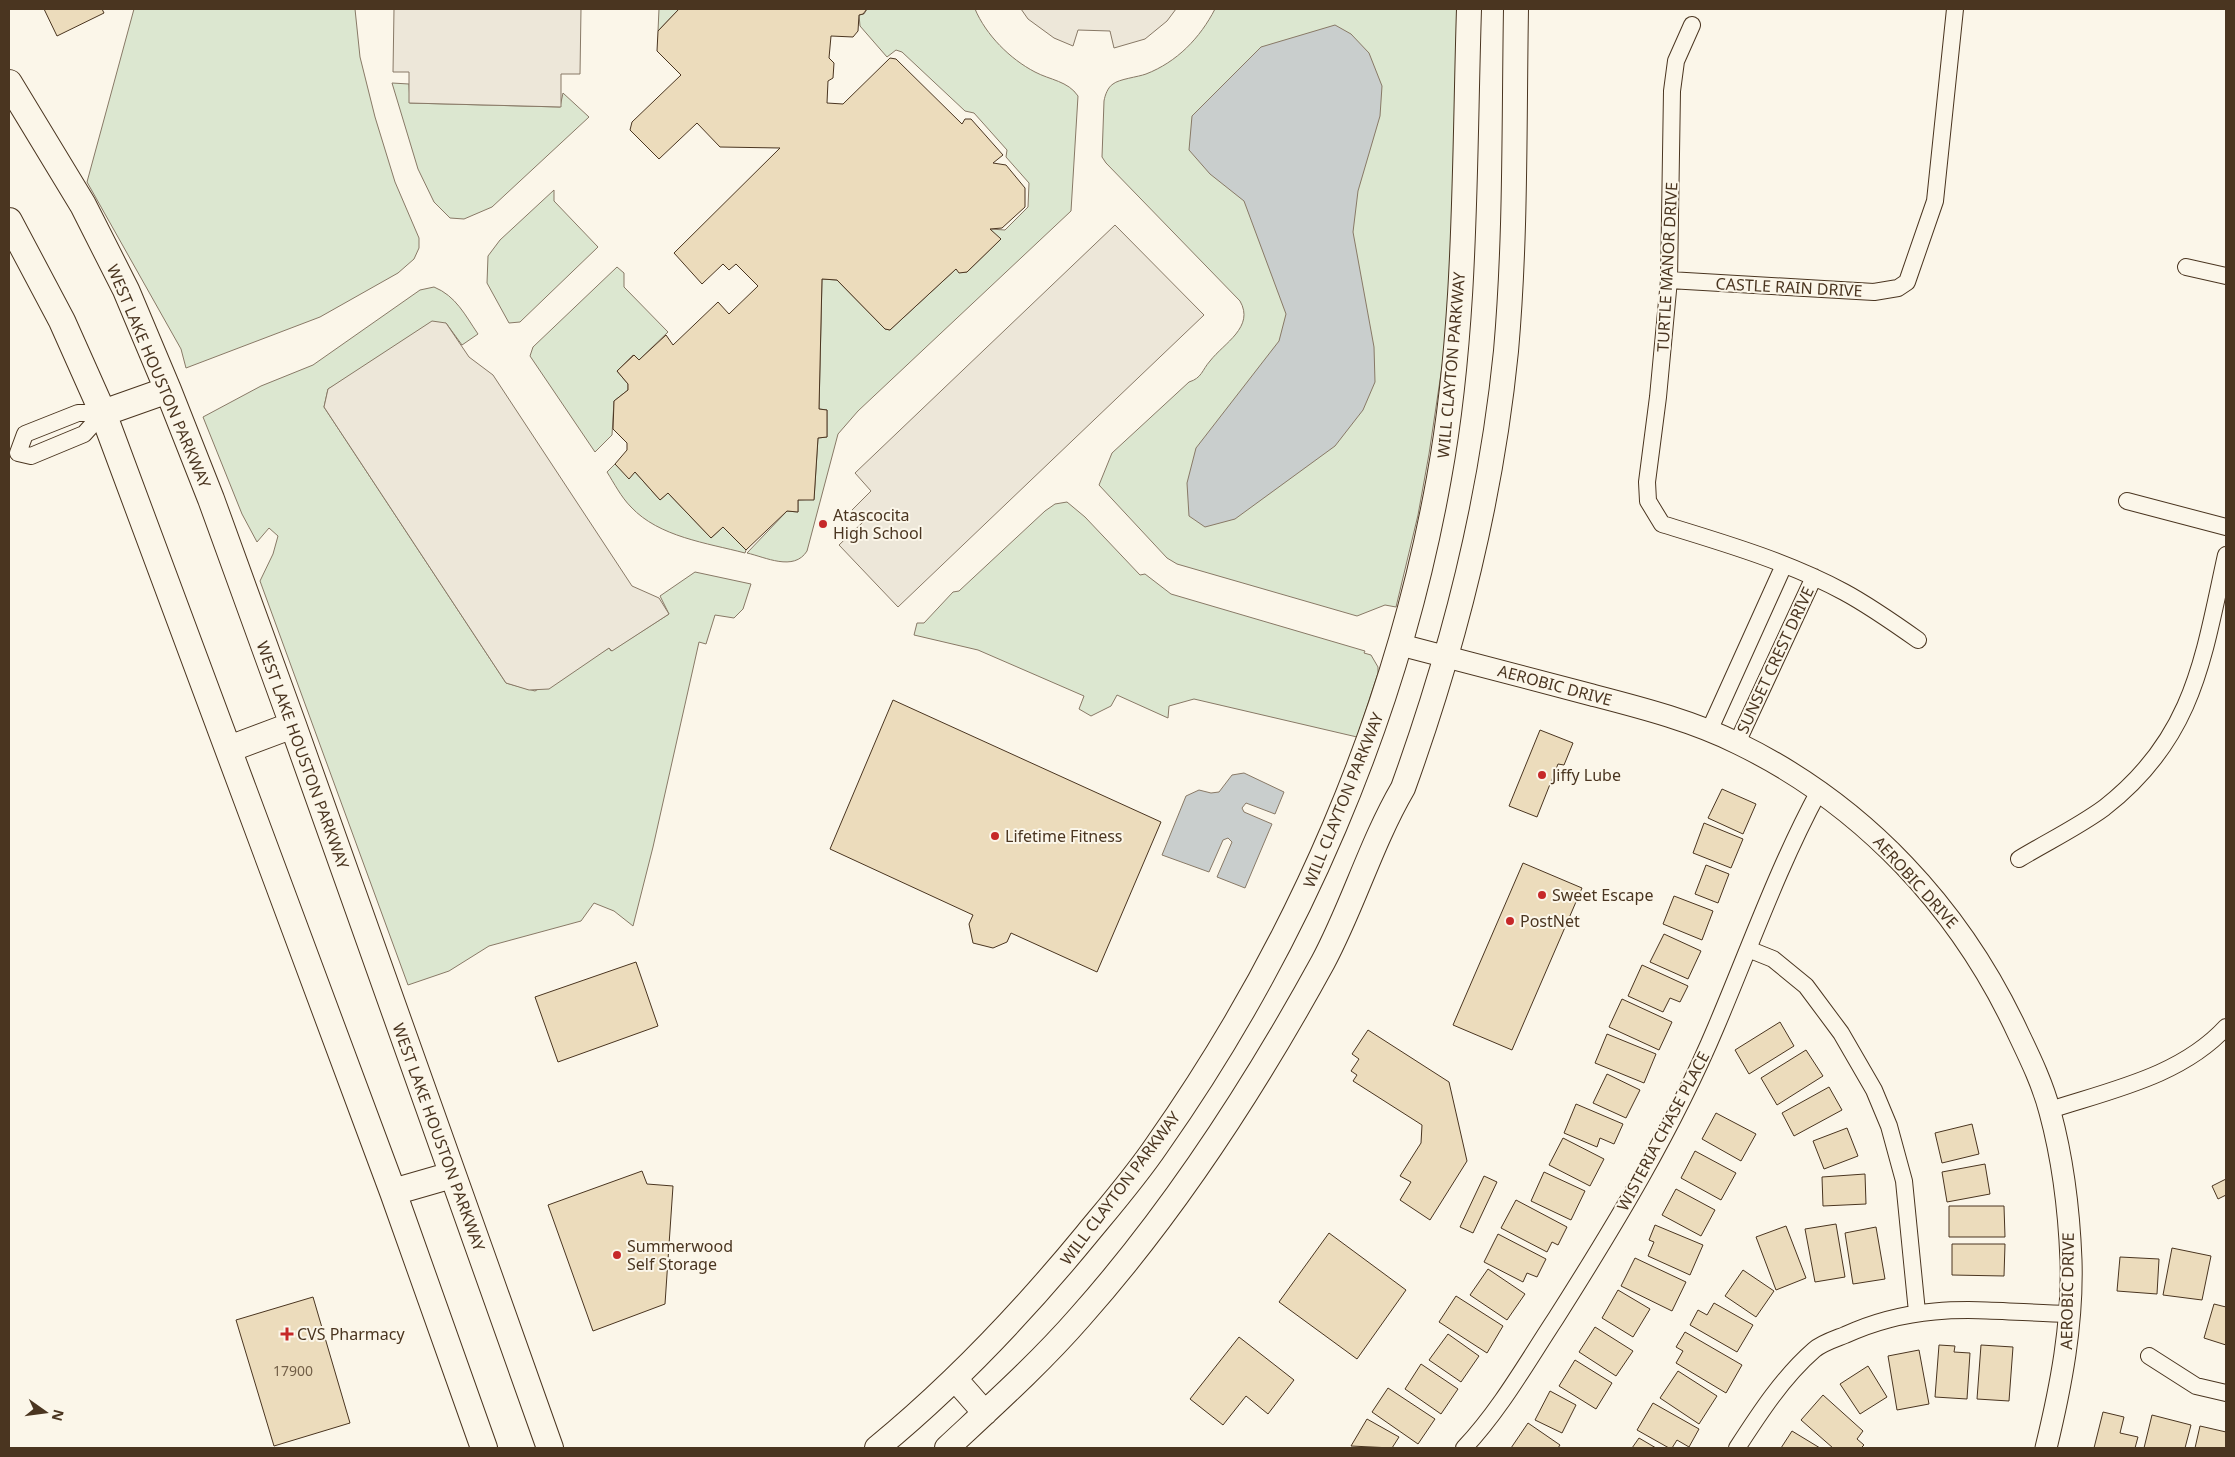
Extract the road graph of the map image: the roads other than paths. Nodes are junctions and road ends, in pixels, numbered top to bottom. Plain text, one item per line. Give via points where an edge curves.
1 (1469, 9) edge
2 (1516, 9) edge
3 (1955, 9) edge
4 (1692, 25) dead end
5 (9, 82) edge
6 (9, 221) edge
7 (2186, 267) dead end
8 (2226, 276) edge
9 (1669, 280) junction
10 (168, 390) junction
11 (103, 413) junction
12 (14, 455) edge
13 (2127, 500) dead end
14 (2226, 527) edge
15 (2226, 555) edge
16 (1784, 565) junction
17 (1814, 577) junction
18 (1918, 640) dead end
19 (1402, 645) junction
20 (1447, 657) junction
21 (293, 725) junction
22 (1709, 731) junction
23 (1737, 743) junction
24 (229, 749) junction
25 (1819, 791) junction
26 (2019, 859) dead end
27 (1748, 949) junction
28 (2226, 1027) edge
29 (2050, 1110) junction
30 (452, 1175) junction
31 (393, 1192) junction
32 (1918, 1312) junction
33 (2069, 1314) junction
34 (2149, 1356) dead end
35 (956, 1380) junction
36 (2226, 1393) edge
37 (985, 1413) junction
38 (484, 1448) edge
39 (550, 1448) edge
40 (877, 1448) edge
41 (947, 1448) edge
42 (1464, 1448) edge
43 (1737, 1448) edge
44 (2046, 1448) edge

1 - 19 main road, WILL CLAYTON PARKWAY via 1459,310 1451,399 1439,479
2 - 20 main road via 1511,283 1506,352 1487,483
3 - 9 street, CASTLE RAIN DRIVE via 1936,201 1907,282 1898,288 1874,292
4 - 9 street, TURTLE MANOR DRIVE via 1676,61 1672,91
5 - 10 main road, WEST LAKE HOUSTON PARKWAY via 87,214 126,290
6 - 11 main road via 62,321
7 - 8 street
9 - 16 street, TURTLE MANOR DRIVE via 1647,482 1652,511 1662,524 1752,551
10 - 11 main road
10 - 21 main road, WEST LAKE HOUSTON PARKWAY
11 - 12 street via 84,434 31,456
11 - 12 street via 78,413 25,434
11 - 24 main road
13 - 14 street
15 - 26 street via 2203,658 2177,726 2134,782 2103,809
16 - 17 street
16 - 22 street, SUNSET CREST DRIVE
17 - 18 street via 1844,592
17 - 23 street, SUNSET CREST DRIVE
19 - 20 street, AEROBIC DRIVE
19 - 35 main road, WILL CLAYTON PARKWAY via 1336,825 1298,909 1215,1056 1156,1147 1108,1208 1044,1285
20 - 22 street, AEROBIC DRIVE via 1627,704
20 - 37 main road via 1403,788 1390,811 1355,897 1298,1007 1246,1096 1184,1186 1125,1263 1066,1332
21 - 24 main road
21 - 30 main road, WEST LAKE HOUSTON PARKWAY
22 - 23 street, AEROBIC DRIVE
23 - 25 street, AEROBIC DRIVE
24 - 31 main road
25 - 27 street, WISTERIA CHASE PLACE via 1772,884
25 - 29 street, AEROBIC DRIVE via 1880,838 1940,904 1976,954 2008,1010
27 - 32 street via 1773,959 1806,986 1841,1033 1874,1090 1889,1126 1904,1181
27 - 42 street, WISTERIA CHASE PLACE via 1705,1050 1629,1199 1525,1366
28 - 29 street via 2199,1050 2149,1078
29 - 33 street, AEROBIC DRIVE via 2066,1195 2071,1261
30 - 31 main road
30 - 39 main road, WEST LAKE HOUSTON PARKWAY
31 - 38 main road
32 - 33 street via 1968,1309
32 - 43 street via 1874,1323 1815,1348 1769,1401
33 - 44 street, AEROBIC DRIVE via 2066,1354
34 - 36 street via 2196,1386
35 - 37 main road
35 - 40 main road, WILL CLAYTON PARKWAY
37 - 41 main road

